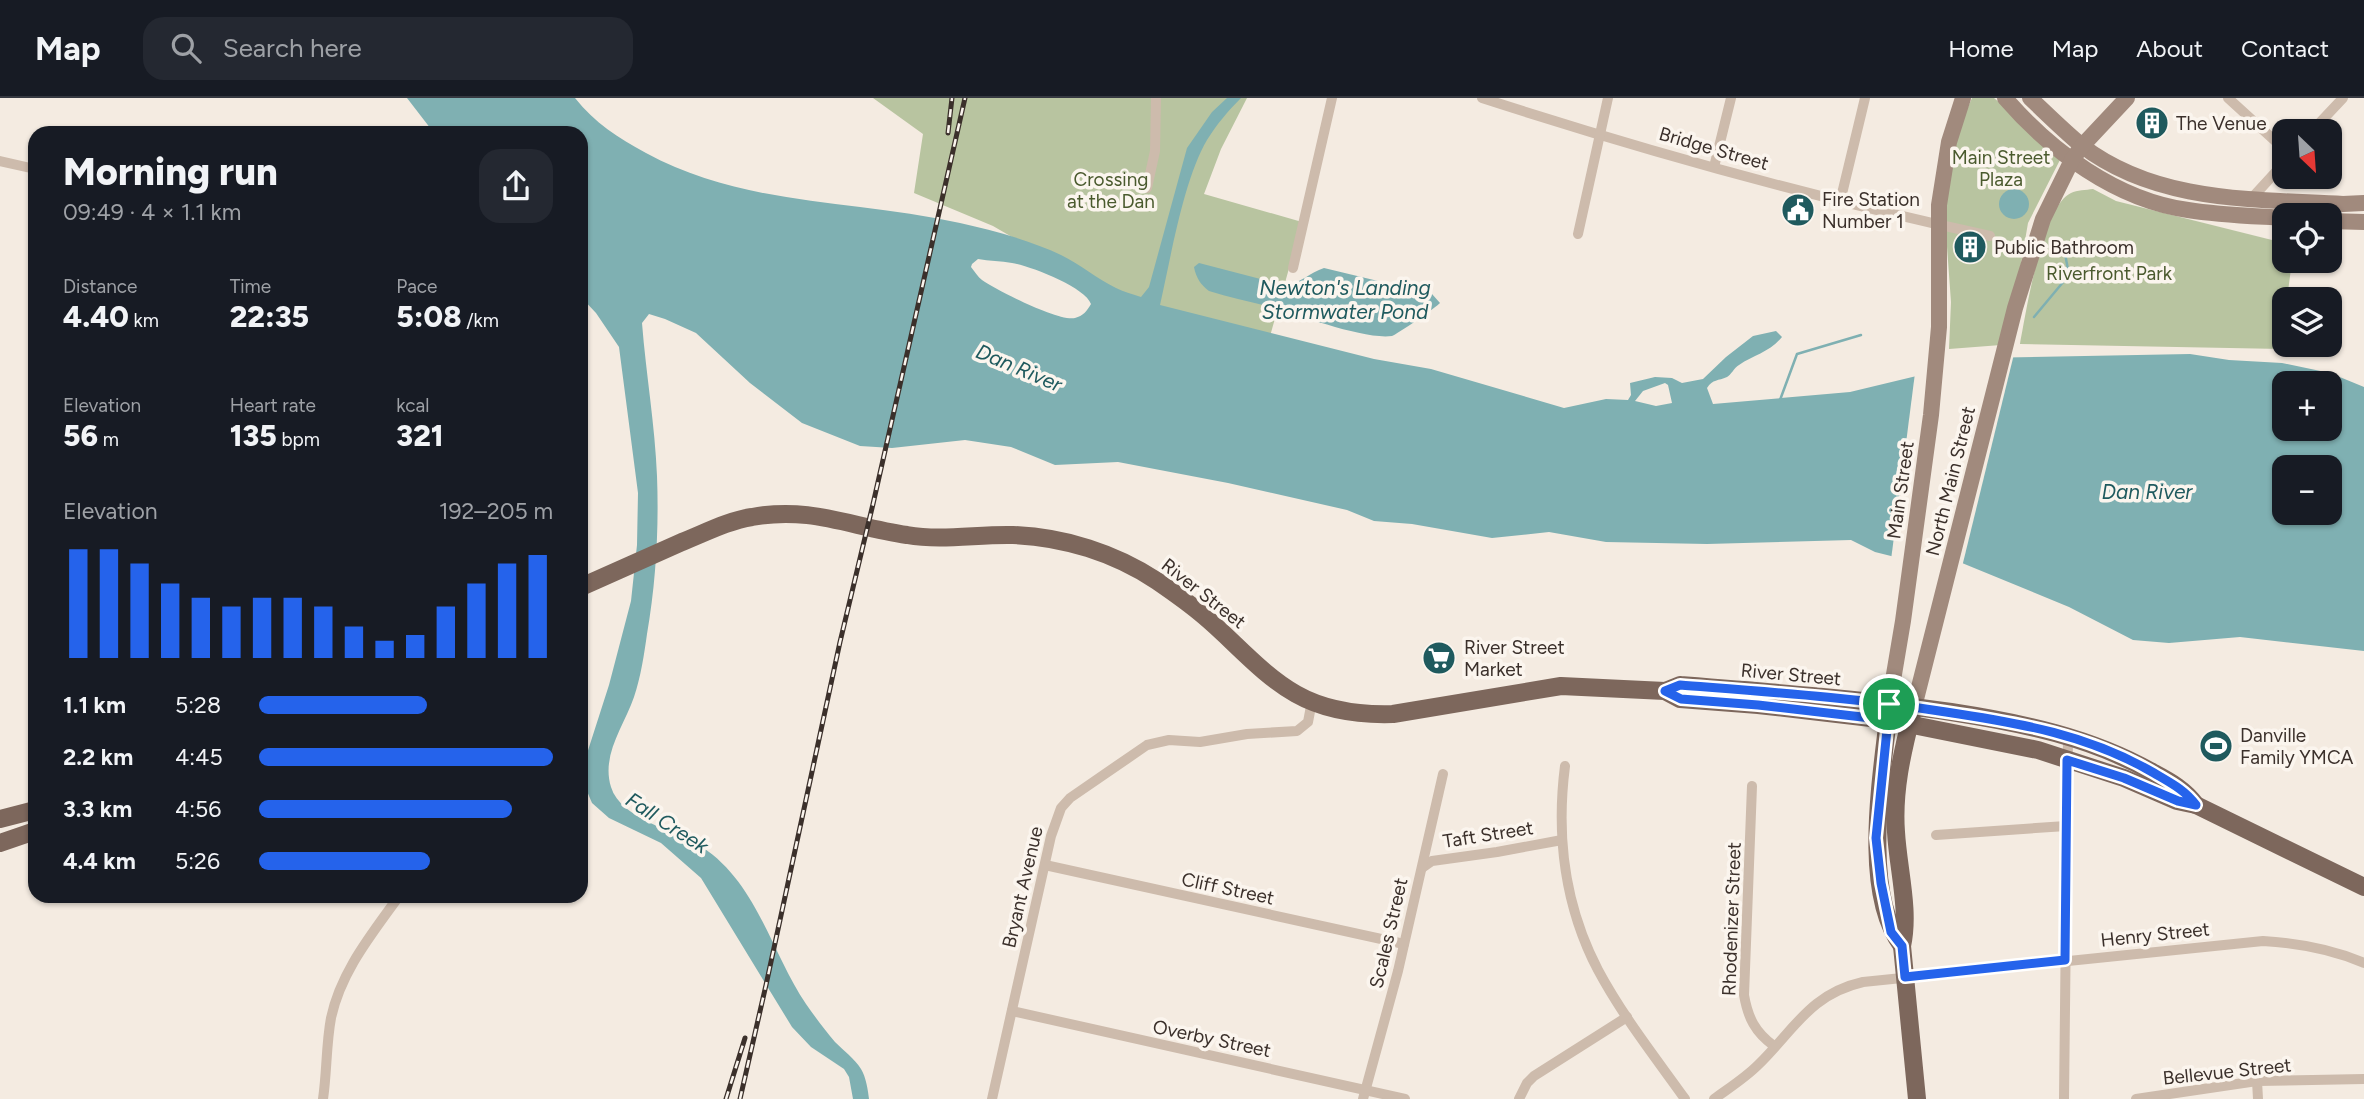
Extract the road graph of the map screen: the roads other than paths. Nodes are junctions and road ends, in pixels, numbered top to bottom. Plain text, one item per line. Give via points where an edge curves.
1 (1156, 98) edge
2 (1332, 98) edge
3 (1482, 98) edge
4 (1608, 98) edge
5 (1731, 98) edge
6 (1865, 98) edge
7 (1963, 98) edge
8 (2005, 98) edge
9 (2030, 98) edge
10 (2127, 98) edge
11 (2228, 98) edge
12 (2343, 98) edge
13 (2323, 119) edge
14 (1600, 135) junction
15 (2272, 138) edge
16 (2082, 146) junction
17 (2073, 160) junction
18 (0, 161) edge
19 (28, 167) edge
20 (1714, 167) junction
21 (2272, 176) edge
22 (1147, 187) dead end
23 (2251, 199) junction
24 (1840, 202) junction
25 (2364, 203) edge
26 (2248, 215) junction
27 (2272, 217) edge
28 (2342, 221) edge
29 (2364, 222) edge
30 (1938, 224) junction
31 (1578, 234) dead end
32 (1990, 236) dead end
33 (1293, 268) dead end
34 (588, 584) edge
35 (1312, 701) junction
36 (1889, 712) junction
37 (1912, 715) junction
38 (2068, 737) junction
39 (2067, 760) junction
40 (1565, 766) dead end
41 (1443, 774) dead end
42 (1752, 786) dead end
43 (2196, 805) junction
44 (28, 812) edge
45 (0, 819) edge
46 (2066, 827) junction
47 (28, 833) edge
48 (1936, 835) dead end
49 (1562, 840) junction
50 (0, 843) edge
51 (1045, 865) junction
52 (1422, 867) junction
53 (2364, 887) edge
54 (395, 903) edge
55 (1404, 944) junction
56 (1902, 946) junction
57 (2065, 960) junction
58 (2364, 963) edge
59 (1905, 977) junction
60 (1012, 1011) junction
61 (1627, 1017) junction
62 (1774, 1046) junction
63 (2364, 1079) edge
64 (2257, 1081) junction
65 (1365, 1095) edge
66 (323, 1099) edge
67 (992, 1099) edge
68 (1405, 1099) edge
69 (1519, 1099) edge
70 (1685, 1099) edge
71 (1714, 1099) edge
72 (1917, 1099) edge
73 (2064, 1099) edge
74 (2136, 1099) edge
75 (2258, 1099) edge

1 - 22 street via 1155,151
2 - 33 street
3 - 14 street, Bridge Street
4 - 14 street
5 - 20 street
6 - 24 street
7 - 30 main road, Main Street via 1949,142
8 - 17 main road
9 - 16 main road
10 - 16 main road
11 - 15 street
12 - 13 street
14 - 20 street, Bridge Street
14 - 31 street
16 - 17 main road
16 - 23 main road via 2152,183 2201,195
17 - 26 main road via 2117,187 2161,204
17 - 37 main road, North Main Street via 2043,219 2015,308
18 - 19 street
20 - 24 street, Bridge Street
21 - 23 street
23 - 25 main road
23 - 26 street
24 - 30 street, Bridge Street
26 - 27 main road
28 - 29 main road
30 - 32 street, Bridge Street
30 - 36 main road, Main Street via 1939,327 1926,457
34 - 35 main road, River Street via 734,521 768,514 828,516 909,536 1012,535 1070,544 1112,557 1156,580 1279,683
35 - 36 main road, River Street via 1350,712 1394,714 1561,686
35 - 51 street, Bryant Avenue via 1308,722 1297,731 1200,742 1158,741 1137,751 1078,790 1061,808
36 - 37 main road, River Street
36 - 56 main road via 1876,838 1891,932
37 - 38 main road via 2030,725
37 - 39 main road
37 - 56 main road via 1895,802 1906,929
38 - 39 street
38 - 43 main road via 2142,766 2186,791
39 - 43 main road
39 - 46 street
40 - 49 street
41 - 52 street, Scales Street
42 - 62 street, Rhodenizer Street via 1744,995 1751,1023
43 - 53 main road
44 - 45 main road
46 - 48 street
46 - 57 street
47 - 50 main road
49 - 52 street, Taft Street via 1433,861
49 - 61 street via 1569,889 1583,937
51 - 55 street, Cliff Street
51 - 60 street, Bryant Avenue
52 - 55 street, Scales Street
54 - 66 street via 360,951 336,999
55 - 65 street, Scales Street
56 - 59 main road
57 - 58 street, Henry Street via 2263,941 2304,945
57 - 59 street, Henry Street
57 - 73 street
59 - 62 street, Henry Street via 1832,991
59 - 72 main road
60 - 65 street, Overby Street
60 - 67 street, Bryant Avenue
61 - 69 street via 1534,1076
61 - 70 street
62 - 71 street via 1758,1065
63 - 64 street, Bellevue Street
64 - 74 street, Bellevue Street
64 - 75 street
65 - 68 street, Overby Street

